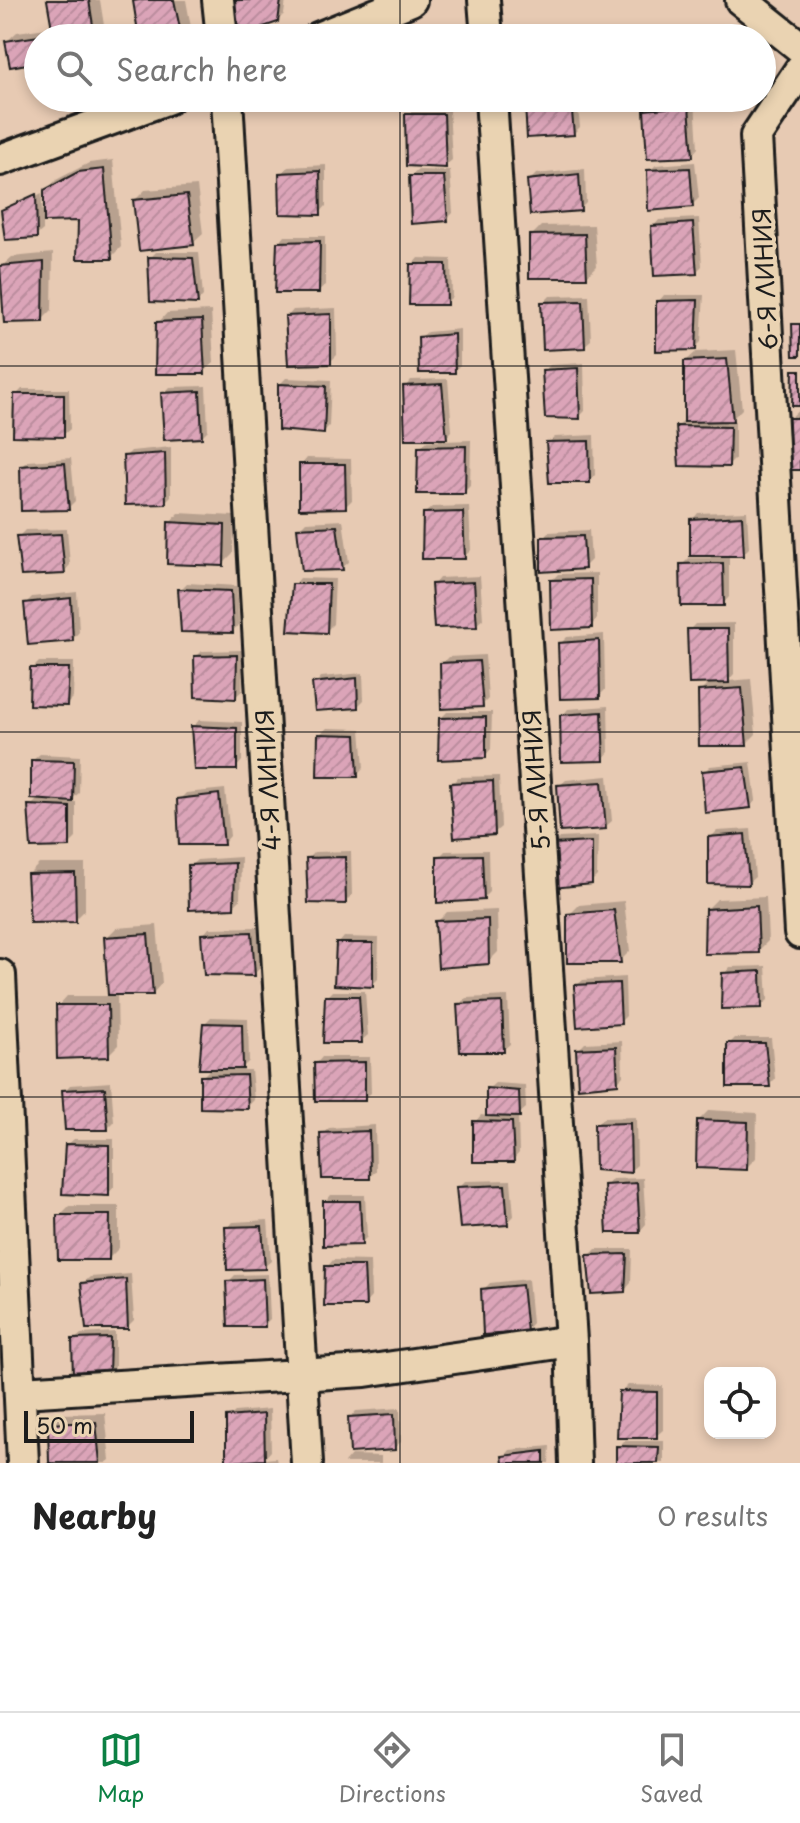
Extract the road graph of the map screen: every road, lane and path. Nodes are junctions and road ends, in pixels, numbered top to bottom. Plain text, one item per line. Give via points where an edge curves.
1 (218, 0) edge
2 (411, 0) edge
3 (484, 0) edge
4 (741, 0) edge
5 (221, 24) edge
6 (352, 24) edge
7 (486, 24) edge
8 (771, 24) edge
9 (776, 28) edge
10 (800, 47) edge
11 (800, 70) edge
12 (776, 106) edge
13 (130, 112) edge
14 (228, 112) edge
15 (492, 112) edge
16 (772, 112) edge
17 (0, 158) edge
18 (800, 933) edge
19 (0, 975) edge
20 (571, 1341) junction
21 (302, 1375) junction
22 (21, 1392) junction
23 (23, 1463) edge
24 (307, 1463) edge
25 (575, 1463) edge

1 - 5 street
2 - 6 street
3 - 7 street
4 - 8 street
9 - 10 street
11 - 12 street, 6-Я ЛИНИЯ
13 - 17 street
14 - 21 street, 4-Я ЛИНИЯ
15 - 20 street, 5-Я ЛИНИЯ
16 - 18 street, 6-Я ЛИНИЯ via 756,136
19 - 22 street
20 - 21 street
20 - 25 street, 5-Я ЛИНИЯ
21 - 22 street
21 - 24 street, 4-Я ЛИНИЯ
22 - 23 street

